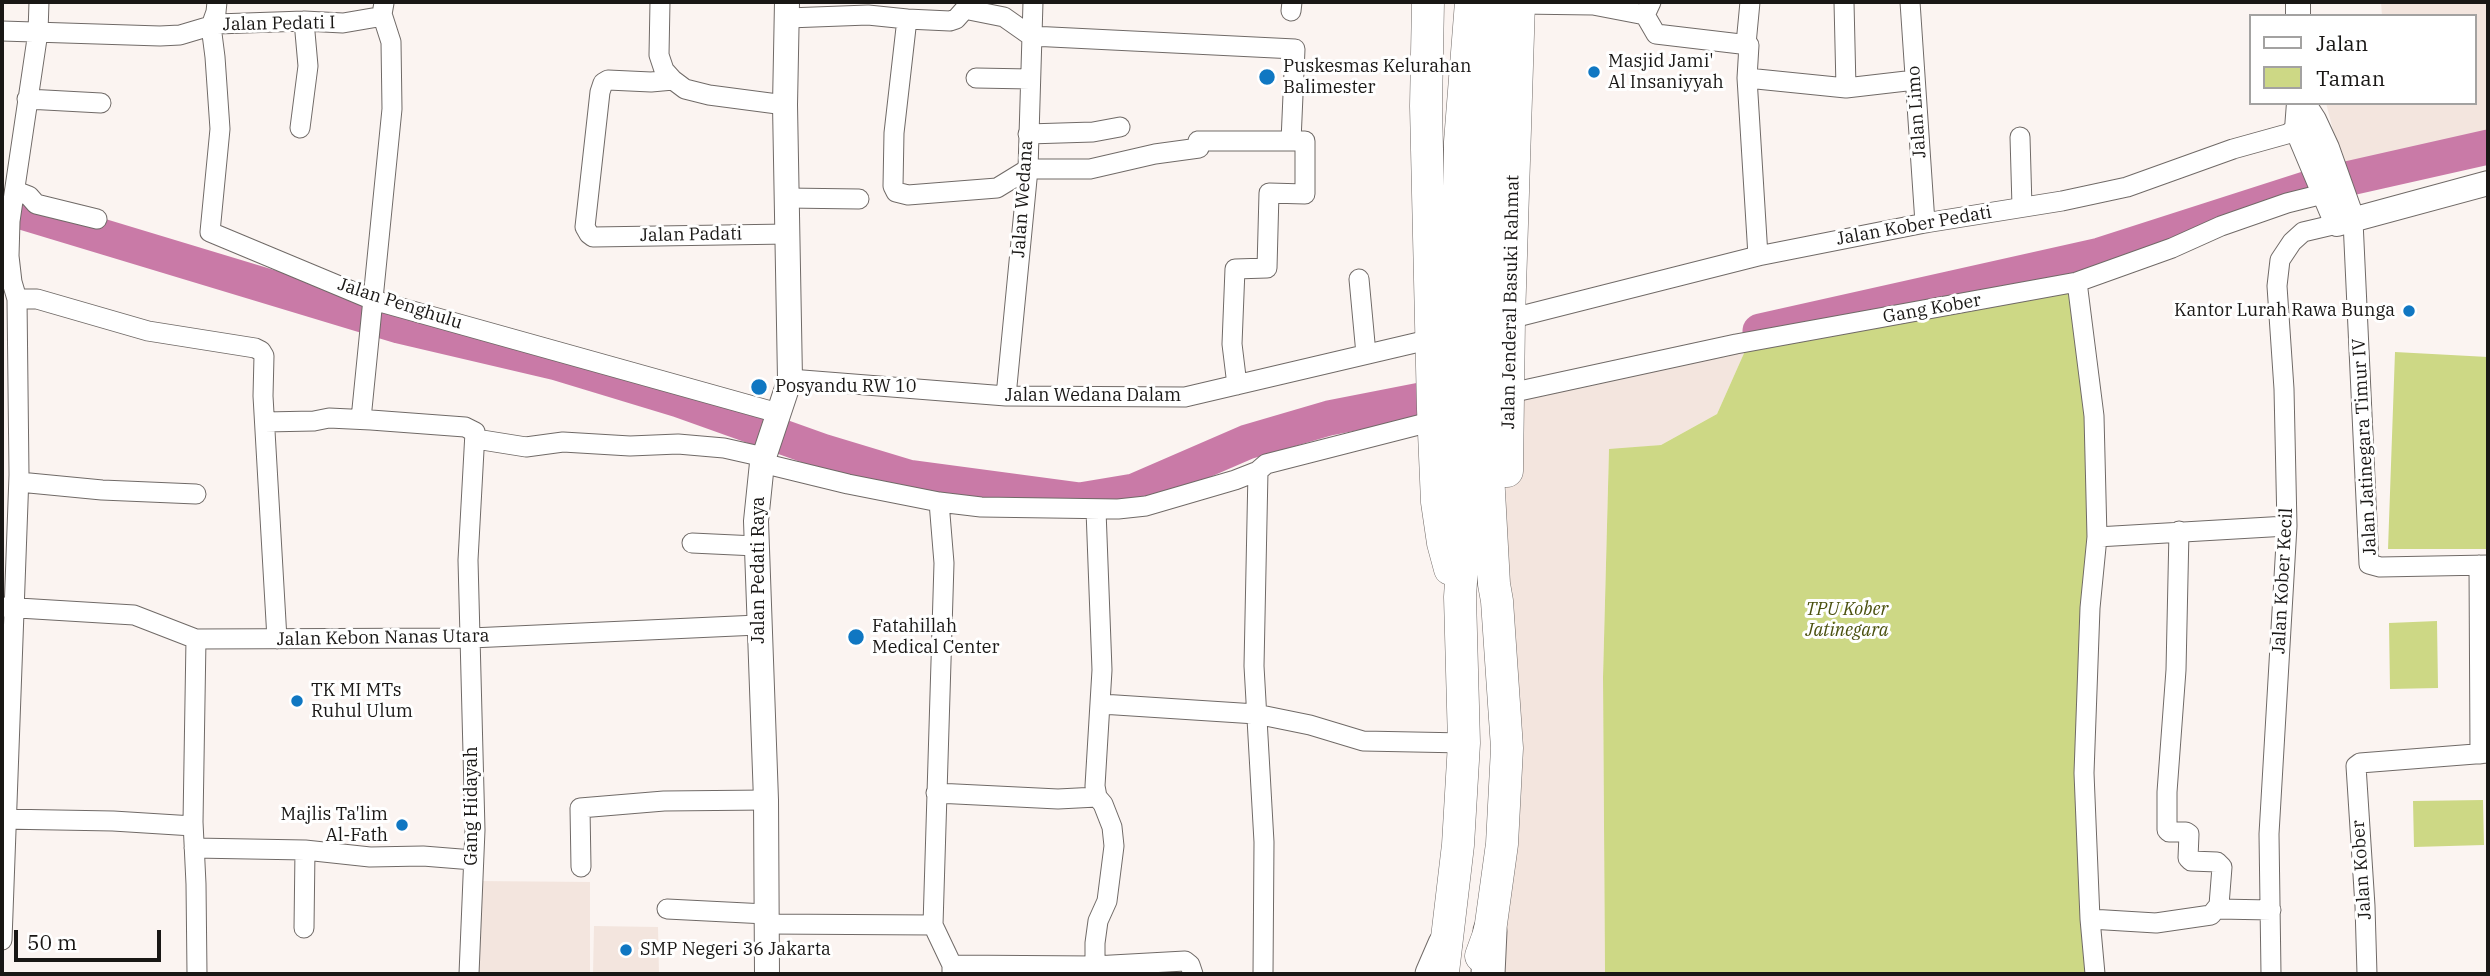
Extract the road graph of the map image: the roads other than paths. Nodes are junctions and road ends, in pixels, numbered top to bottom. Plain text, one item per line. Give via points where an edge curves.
1 (39, 2) edge
2 (216, 2) edge
3 (660, 2) edge
4 (1033, 2) edge
5 (1428, 2) edge
6 (1471, 2) edge
7 (1749, 2) edge
8 (1844, 2) edge
9 (1910, 2) edge
10 (1511, 3) edge
11 (383, 8) edge
12 (996, 8) edge
13 (1648, 8) edge
14 (787, 10) edge
15 (907, 19) junction
16 (304, 21) junction
17 (211, 26) junction
18 (2, 31) edge
19 (38, 32) junction
20 (1031, 36) junction
21 (1746, 44) junction
22 (976, 78) dead end
23 (1747, 78) junction
24 (1030, 79) junction
25 (673, 80) junction
26 (1915, 80) junction
27 (1846, 89) junction
28 (27, 99) junction
29 (101, 103) dead end
30 (785, 105) junction
31 (2303, 114) edge
32 (1119, 127) dead end
33 (300, 128) dead end
34 (1028, 134) junction
35 (2020, 137) dead end
36 (1291, 141) junction
37 (1473, 144) junction
38 (1028, 169) junction
39 (2488, 183) edge
40 (2333, 188) junction
41 (15, 194) junction
42 (787, 198) junction
43 (859, 200) dead end
44 (2022, 208) junction
45 (97, 219) dead end
46 (1925, 222) junction
47 (2345, 222) junction
48 (788, 234) junction
49 (1758, 256) junction
50 (1359, 279) dead end
51 (2077, 282) junction
52 (10, 289) edge
53 (372, 312) junction
54 (1501, 323) junction
55 (1441, 345) junction
56 (1366, 354) junction
57 (790, 379) junction
58 (1237, 385) junction
59 (1509, 391) junction
60 (1006, 396) junction
61 (778, 414) junction
62 (1442, 415) junction
63 (361, 419) junction
64 (265, 422) junction
65 (476, 439) junction
66 (764, 457) junction
67 (1258, 471) junction
68 (13, 477) edge
69 (196, 494) dead end
70 (939, 502) junction
71 (1096, 510) junction
72 (2287, 526) junction
73 (2179, 531) junction
74 (2097, 537) junction
75 (692, 543) dead end
76 (756, 546) junction
77 (2484, 565) edge
78 (1497, 601) junction
79 (7, 608) edge
80 (758, 625) junction
81 (471, 638) junction
82 (196, 639) junction
83 (277, 639) junction
84 (1101, 704) junction
85 (1256, 714) junction
86 (1464, 743) junction
87 (2484, 753) edge
88 (936, 793) junction
89 (1097, 797) junction
90 (766, 800) junction
91 (5, 819) edge
92 (193, 826) junction
93 (194, 848) junction
94 (305, 850) junction
95 (473, 860) junction
96 (581, 867) dead end
97 (667, 909) dead end
98 (2218, 909) junction
99 (2271, 910) junction
100 (766, 919) junction
101 (2090, 919) junction
102 (933, 925) junction
103 (304, 929) dead end
104 (1490, 931) junction
105 (2, 940) edge
106 (1440, 964) edge
107 (952, 970) edge
108 (1094, 970) edge
109 (191, 973) edge
110 (469, 974) edge
111 (767, 974) edge
112 (1193, 974) edge
113 (1263, 974) edge
114 (1476, 974) edge
115 (1488, 974) edge
116 (2095, 974) edge
117 (2271, 974) edge
118 (2367, 974) edge

1 - 19 street
2 - 17 street, Jalan Penghulu
3 - 25 street via 659,55
4 - 20 street, Jalan Wedana
5 - 55 main road, Jalan Jenderal Basuki Rahmat via 1426,106
6 - 37 main road, Jalan Jenderal Basuki Rahmat
7 - 21 street
8 - 27 street
9 - 26 street, Jalan Limo
10 - 13 street
10 - 37 main road, Jalan Jenderal Basuki Rahmat
10 - 54 main road, Jalan Jenderal Basuki Rahmat
11 - 16 street, Jalan Pedati I via 366,21
11 - 53 street via 391,43 392,109
12 - 15 street via 964,10 950,21
12 - 20 street
13 - 21 street via 1653,31 1664,37
14 - 15 street
14 - 30 street, Jalan Pedati Raya
15 - 38 street via 894,133 892,186 896,192 997,188
16 - 17 street, Jalan Pedati I
16 - 33 street via 308,66
17 - 19 street, Jalan Pedati I via 160,36
17 - 53 street, Jalan Penghulu via 220,129 210,232
18 - 19 street, Jalan Pedati I
19 - 28 street
20 - 24 street, Jalan Wedana
20 - 36 street via 1295,49
21 - 23 street via 1751,48
22 - 24 street
23 - 27 street
23 - 49 street
24 - 34 street, Jalan Wedana
25 - 30 street via 685,89 709,95
25 - 48 street, Jalan Padati via 603,83 585,227 593,237
26 - 27 street
26 - 46 street, Jalan Limo
28 - 29 street
28 - 41 street
30 - 42 street, Jalan Pedati Raya
31 - 40 street, Jalan Jatinegara Timur IV
31 - 44 street, Jalan Kober Pedati via 2234,149 2127,187
32 - 34 street
34 - 38 street, Jalan Wedana
35 - 44 street
36 - 38 street via 1198,141 1199,148 1090,169
36 - 58 street via 1305,141 1305,194 1269,193 1266,268 1235,269 1232,344
37 - 54 main road, Jalan Jenderal Basuki Rahmat
37 - 55 main road, Jalan Jenderal Basuki Rahmat
38 - 60 street, Jalan Wedana
39 - 47 street
40 - 47 street, Jalan Jatinegara Timur IV
40 - 51 street, Gang Kober
41 - 45 street
41 - 52 street via 10,220
42 - 43 street
42 - 48 street, Jalan Pedati Raya
44 - 46 street, Jalan Kober Pedati
46 - 49 street, Jalan Kober Pedati
47 - 72 street, Jalan Kober Kecil via 2303,232 2280,260 2277,286
47 - 77 street, Jalan Jatinegara Timur IV via 2370,564
48 - 57 street, Jalan Pedati Raya
49 - 54 street, Jalan Kober Pedati
50 - 56 street
51 - 59 street, Gang Kober
51 - 74 street via 2094,416
52 - 64 street via 148,331 255,348 264,356
52 - 68 street
53 - 61 street, Jalan Penghulu
53 - 63 street
54 - 59 main road, Jalan Jenderal Basuki Rahmat
54 - 78 main road, Jalan Jenderal Basuki Rahmat via 1486,436
55 - 56 street, Jalan Wedana Dalam
55 - 62 main road, Jalan Jenderal Basuki Rahmat
56 - 58 street, Jalan Wedana Dalam
57 - 60 street, Jalan Wedana Dalam
57 - 61 street, Jalan Pedati Raya
58 - 60 street, Jalan Wedana Dalam via 1185,397
59 - 78 main road, Jalan Jenderal Basuki Rahmat
61 - 66 street, Jalan Pedati Raya
62 - 67 street via 1263,465
62 - 86 main road, Jalan Jenderal Basuki Rahmat via 1437,502 1443,543 1460,597
63 - 64 street
63 - 65 street via 470,427
64 - 83 street
65 - 66 street via 526,447 563,442 677,444
65 - 81 street, Gang Hidayah via 468,560
66 - 70 street via 848,484
66 - 76 street, Jalan Pedati Raya
67 - 71 street via 1146,506
67 - 85 street
68 - 69 street via 102,490
68 - 79 street
70 - 71 street via 981,508
70 - 88 street via 944,563
71 - 84 street
72 - 73 street
72 - 99 street, Jalan Kober Kecil via 2269,834
73 - 74 street
73 - 98 street via 2167,830 2189,834 2191,862 2222,867
74 - 101 street via 2084,773
75 - 76 street
76 - 80 street, Jalan Pedati Raya
77 - 87 street, Jalan Jatinegara Timur IV
78 - 104 main road, Jalan Jenderal Basuki Rahmat via 1507,748 1502,844
79 - 82 street, Jalan Kebon Nanas Utara via 134,615
79 - 91 street
80 - 81 street, Jalan Kebon Nanas Utara
80 - 90 street, Jalan Pedati Raya
81 - 83 street, Jalan Kebon Nanas Utara
81 - 95 street, Gang Hidayah
82 - 83 street, Jalan Kebon Nanas Utara
82 - 92 street
84 - 85 street
84 - 89 street
85 - 86 street via 1363,741
85 - 113 street via 1264,842
86 - 106 main road, Jalan Jenderal Basuki Rahmat via 1458,845
87 - 118 street, Jalan Kober via 2360,762 2356,766
88 - 89 street
88 - 102 street
89 - 108 street via 1112,827 1114,846 1107,901 1098,921
90 - 96 street via 580,808
90 - 100 street, Jalan Pedati Raya
91 - 92 street
91 - 105 street
92 - 93 street
93 - 94 street
93 - 109 street
94 - 95 street
94 - 103 street
95 - 110 street, Gang Hidayah
97 - 100 street
98 - 99 street
98 - 101 street via 2211,915 2156,923
99 - 117 street, Jalan Kober Kecil
100 - 102 street
100 - 111 street, Jalan Pedati Raya
101 - 116 street
102 - 107 street
104 - 114 main road, Jalan Jenderal Basuki Rahmat
104 - 115 highway
107 - 108 street
108 - 112 street via 1185,961

